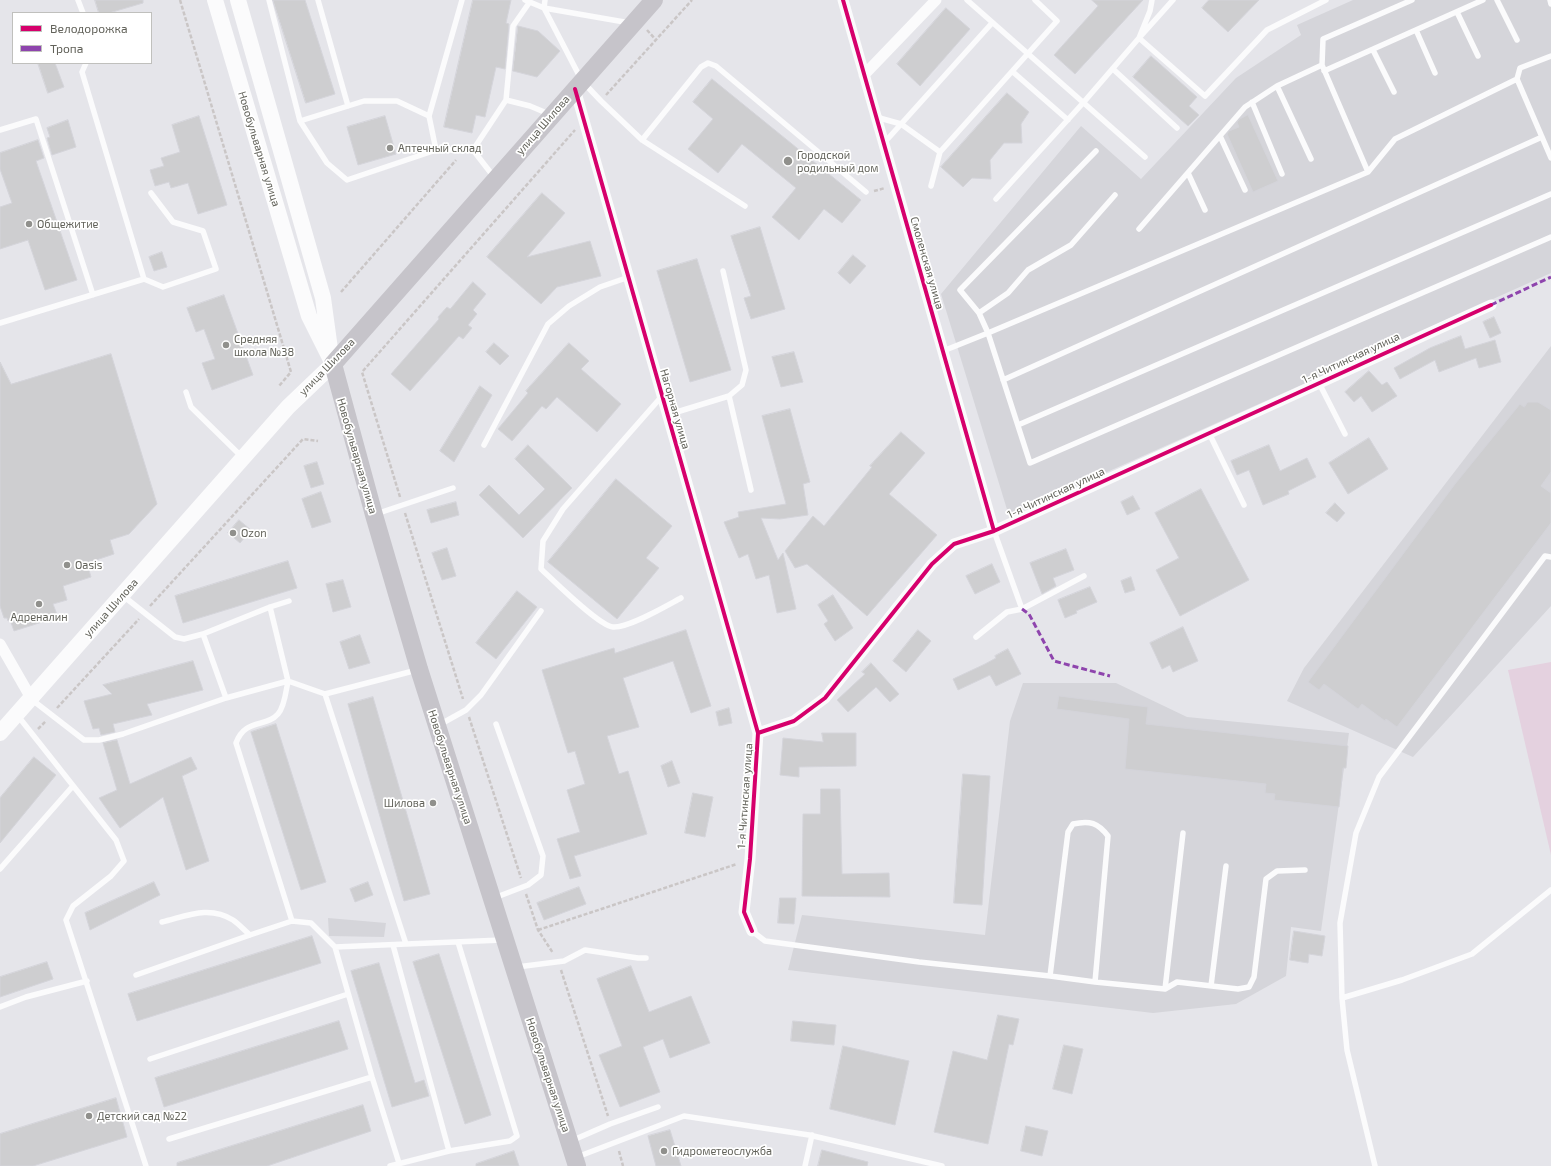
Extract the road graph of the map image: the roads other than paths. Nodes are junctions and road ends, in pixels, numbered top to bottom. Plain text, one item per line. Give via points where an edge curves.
1 (78, 0) edge
2 (215, 0) edge
3 (238, 0) edge
4 (269, 0) edge
5 (318, 0) edge
6 (462, 0) edge
7 (545, 0) edge
8 (654, 0) edge
9 (843, 0) edge
10 (936, 0) edge
11 (967, 0) edge
12 (1035, 0) edge
13 (1152, 0) edge
14 (1173, 0) edge
15 (1326, 0) edge
16 (1412, 0) edge
17 (1483, 0) edge
18 (1497, 0) edge
19 (1550, 0) edge
20 (527, 1) edge
21 (1551, 4) edge
22 (544, 8) junction
23 (83, 12) edge
24 (1457, 12) junction
25 (633, 23) junction
26 (992, 23) junction
27 (1416, 30) junction
28 (1140, 38) junction
29 (1517, 40) dead end
30 (1372, 50) junction
31 (1028, 54) junction
32 (1478, 56) dead end
33 (1551, 56) edge
34 (86, 64) edge
35 (1323, 68) junction
36 (1113, 69) junction
37 (1013, 72) junction
38 (1435, 73) dead end
39 (864, 75) junction
40 (1517, 79) junction
41 (579, 85) junction
42 (1277, 86) junction
43 (1394, 92) dead end
44 (506, 100) junction
45 (1083, 102) junction
46 (1252, 102) junction
47 (348, 106) junction
48 (552, 115) junction
49 (429, 116) junction
50 (876, 117) junction
51 (1068, 120) junction
52 (300, 121) junction
53 (901, 124) junction
54 (1177, 128) dead end
55 (0, 130) edge
56 (1220, 136) junction
57 (1542, 137) junction
58 (642, 140) junction
59 (884, 143) junction
60 (436, 150) junction
61 (473, 150) junction
62 (1096, 151) dead end
63 (940, 152) junction
64 (1145, 157) dead end
65 (1551, 158) edge
66 (1311, 159) dead end
67 (1368, 172) junction
68 (1188, 173) junction
69 (1282, 174) dead end
70 (496, 179) junction
71 (931, 186) dead end
72 (1245, 190) dead end
73 (866, 192) road end
74 (151, 193) dead end
75 (1551, 194) edge
76 (1115, 195) dead end
77 (996, 199) dead end
78 (745, 206) dead end
79 (1205, 210) dead end
80 (1139, 229) dead end
81 (1551, 237) edge
82 (723, 271) dead end
83 (628, 277) junction
84 (144, 279) junction
85 (93, 295) junction
86 (1490, 304) dead end
87 (979, 313) junction
88 (0, 323) edge
89 (988, 333) junction
90 (943, 351) junction
91 (332, 364) junction
92 (1003, 380) junction
93 (1319, 382) junction
94 (186, 392) dead end
95 (662, 395) junction
96 (729, 396) junction
97 (667, 415) junction
98 (1018, 426) junction
99 (1209, 433) junction
100 (1345, 434) dead end
101 (484, 445) dead end
102 (244, 458) junction
103 (453, 488) dead end
104 (751, 490) dead end
105 (1244, 505) dead end
106 (374, 515) junction
107 (994, 531) junction
108 (1551, 557) edge
109 (1084, 576) dead end
110 (122, 595) junction
111 (681, 598) dead end
112 (288, 602) dead end
113 (270, 607) junction
114 (1022, 609) junction
115 (541, 611) dead end
116 (203, 634) junction
117 (976, 637) dead end
118 (0, 644) edge
119 (419, 669) junction
120 (288, 681) junction
121 (325, 694) junction
122 (30, 698) junction
123 (226, 698) junction
124 (16, 714) junction
125 (496, 724) dead end
126 (437, 726) junction
127 (0, 733) edge
128 (758, 733) junction
129 (72, 787) junction
130 (1183, 833) dead end
131 (1226, 866) dead end
132 (0, 868) edge
133 (1305, 870) dead end
134 (1551, 890) edge
135 (492, 899) junction
136 (292, 921) junction
137 (162, 922) dead end
138 (752, 931) joint
139 (250, 935) junction
140 (505, 939) junction
141 (458, 942) junction
142 (406, 944) junction
143 (393, 945) junction
144 (336, 947) junction
145 (646, 958) dead end
146 (514, 968) junction
147 (136, 975) dead end
148 (1050, 976) junction
149 (87, 981) junction
150 (1095, 982) junction
151 (1211, 986) junction
152 (1165, 989) junction
153 (348, 994) junction
154 (1342, 998) junction
155 (0, 1007) edge
156 (150, 1059) dead end
157 (372, 1077) junction
158 (658, 1107) dead end
159 (812, 1135) junction
160 (169, 1139) dead end
161 (449, 1151) junction
162 (574, 1155) edge
163 (399, 1163) junction
164 (146, 1166) edge
165 (390, 1166) edge
166 (805, 1166) edge
167 (942, 1166) edge
168 (1375, 1166) edge

1 - 23 lane
2 - 91 main road, Новобульварная улица via 309,316
3 - 91 main road, Новобульварная улица via 323,298
4 - 52 lane
5 - 47 lane
6 - 49 lane
7 - 22 lane
8 - 25 main road, улица Шилова
9 - 39 street, Смоленская улица
10 - 39 street
11 - 26 lane
12 - 31 lane via 1058,21
13 - 28 lane
14 - 28 lane
15 - 28 lane via 1267,30 1205,96
16 - 35 lane via 1323,39
17 - 24 lane
18 - 29 lane
19 - 21 lane
20 - 22 lane
20 - 44 lane via 513,26
22 - 25 lane
22 - 41 lane
24 - 27 lane
24 - 32 lane
25 - 41 main road, улица Шилова
26 - 31 lane
26 - 53 lane
27 - 30 lane
27 - 38 lane
28 - 36 lane
30 - 35 lane
30 - 43 lane
31 - 37 lane
31 - 45 lane
33 - 40 lane via 1520,68
34 - 84 lane via 82,72
35 - 42 lane
35 - 67 lane
36 - 45 lane
36 - 54 lane
37 - 51 lane
37 - 63 lane
39 - 50 street, Смоленская улица
40 - 57 lane
40 - 67 lane via 1395,139
41 - 48 main road, улица Шилова
41 - 58 lane via 601,101
41 - 83 street, Нагорная улица via 584,120
42 - 46 lane
42 - 66 lane
44 - 48 lane
44 - 61 lane
45 - 51 lane
45 - 64 lane
46 - 56 lane
46 - 69 lane
47 - 49 lane via 364,101 397,101
47 - 52 lane
48 - 70 main road, улица Шилова
49 - 60 lane
50 - 53 lane
50 - 59 street, Смоленская улица
51 - 77 lane
52 - 60 lane via 327,163 347,180
53 - 59 lane
53 - 63 lane
55 - 85 lane via 36,120
56 - 68 lane
56 - 72 lane
57 - 65 lane
57 - 92 lane
58 - 73 lane via 701,67 708,63 716,66
58 - 78 lane
59 - 90 street, Смоленская улица
60 - 61 lane
61 - 70 lane
62 - 87 lane via 960,290
63 - 71 lane
67 - 89 lane
68 - 79 lane
68 - 80 lane
70 - 91 main road, улица Шилова
74 - 84 lane via 173,222 203,231 216,269 163,287
75 - 98 lane
76 - 87 lane via 1071,244 1028,270 1008,293
81 - 98 lane via 1030,463
82 - 96 lane via 746,370 742,385
83 - 95 street, Нагорная улица
83 - 101 lane via 600,287 569,306 548,324
84 - 85 lane
85 - 88 lane
86 - 93 street, 1-я Читинская улица
87 - 89 lane
89 - 90 lane
89 - 92 lane
90 - 107 street, Смоленская улица
91 - 102 main road, улица Шилова via 288,407
91 - 106 main road, Новобульварная улица
92 - 98 lane
93 - 99 street, 1-я Читинская улица
93 - 100 lane
94 - 102 lane via 191,407
95 - 97 street, Нагорная улица
95 - 111 lane via 563,509 543,541 542,569 588,612 612,627 627,625
96 - 97 lane
96 - 104 lane
97 - 128 street, Нагорная улица
99 - 105 lane
99 - 107 street, 1-я Читинская улица
102 - 110 main road, улица Шилова
103 - 106 lane
106 - 119 main road, Новобульварная улица
107 - 114 lane
107 - 128 street, 1-я Читинская улица via 954,544 932,564 825,698 794,721
108 - 154 lane via 1545,556 1379,777 1356,833 1340,923
109 - 114 lane
110 - 116 lane via 175,637 184,639
110 - 122 main road, улица Шилова
112 - 113 lane
113 - 116 lane
113 - 120 lane
114 - 117 lane via 1007,612
115 - 126 lane via 481,695 466,710
116 - 123 lane
118 - 122 street
119 - 121 lane
119 - 126 main road, Новобульварная улица
120 - 121 lane
120 - 123 lane
120 - 136 lane via 279,713 274,718 246,728 236,743
121 - 142 lane
122 - 123 lane via 84,740 99,740
122 - 124 main road, улица Шилова
124 - 127 main road, улица Шилова
124 - 129 lane
125 - 135 lane via 543,856 541,875 524,886
126 - 135 main road, Новобульварная улица
128 - 138 street, 1-я Читинская улица via 744,912
129 - 132 lane
129 - 149 lane via 116,840 124,860 111,876 73,906 66,920
130 - 152 lane
131 - 151 lane
133 - 151 lane via 1277,872 1266,879 1254,977 1249,987 1238,989
134 - 154 lane via 1472,954 1402,980
135 - 140 main road, Новобульварная улица
136 - 139 lane
136 - 144 lane via 311,923
137 - 139 lane via 202,911 216,913 233,920
138 - 148 lane via 765,941 794,946
139 - 147 lane
140 - 141 lane
140 - 146 main road, Новобульварная улица
141 - 142 lane
141 - 161 lane via 517,1136 510,1141
142 - 143 lane
143 - 144 lane
143 - 161 lane
144 - 153 lane
145 - 146 lane via 585,950 564,961
146 - 162 main road, Новобульварная улица
148 - 150 lane
148 - 150 lane via 1068,832 1073,824 1083,822 1100,826 1108,836
149 - 155 lane via 26,997
149 - 164 lane
150 - 152 lane
151 - 152 lane via 1177,982
153 - 156 lane
153 - 157 lane
154 - 168 lane via 1347,1050
157 - 160 lane
157 - 163 lane
158 - 162 lane via 610,1124
159 - 162 lane via 684,1116
159 - 166 lane
159 - 167 lane
161 - 163 lane
163 - 165 lane

